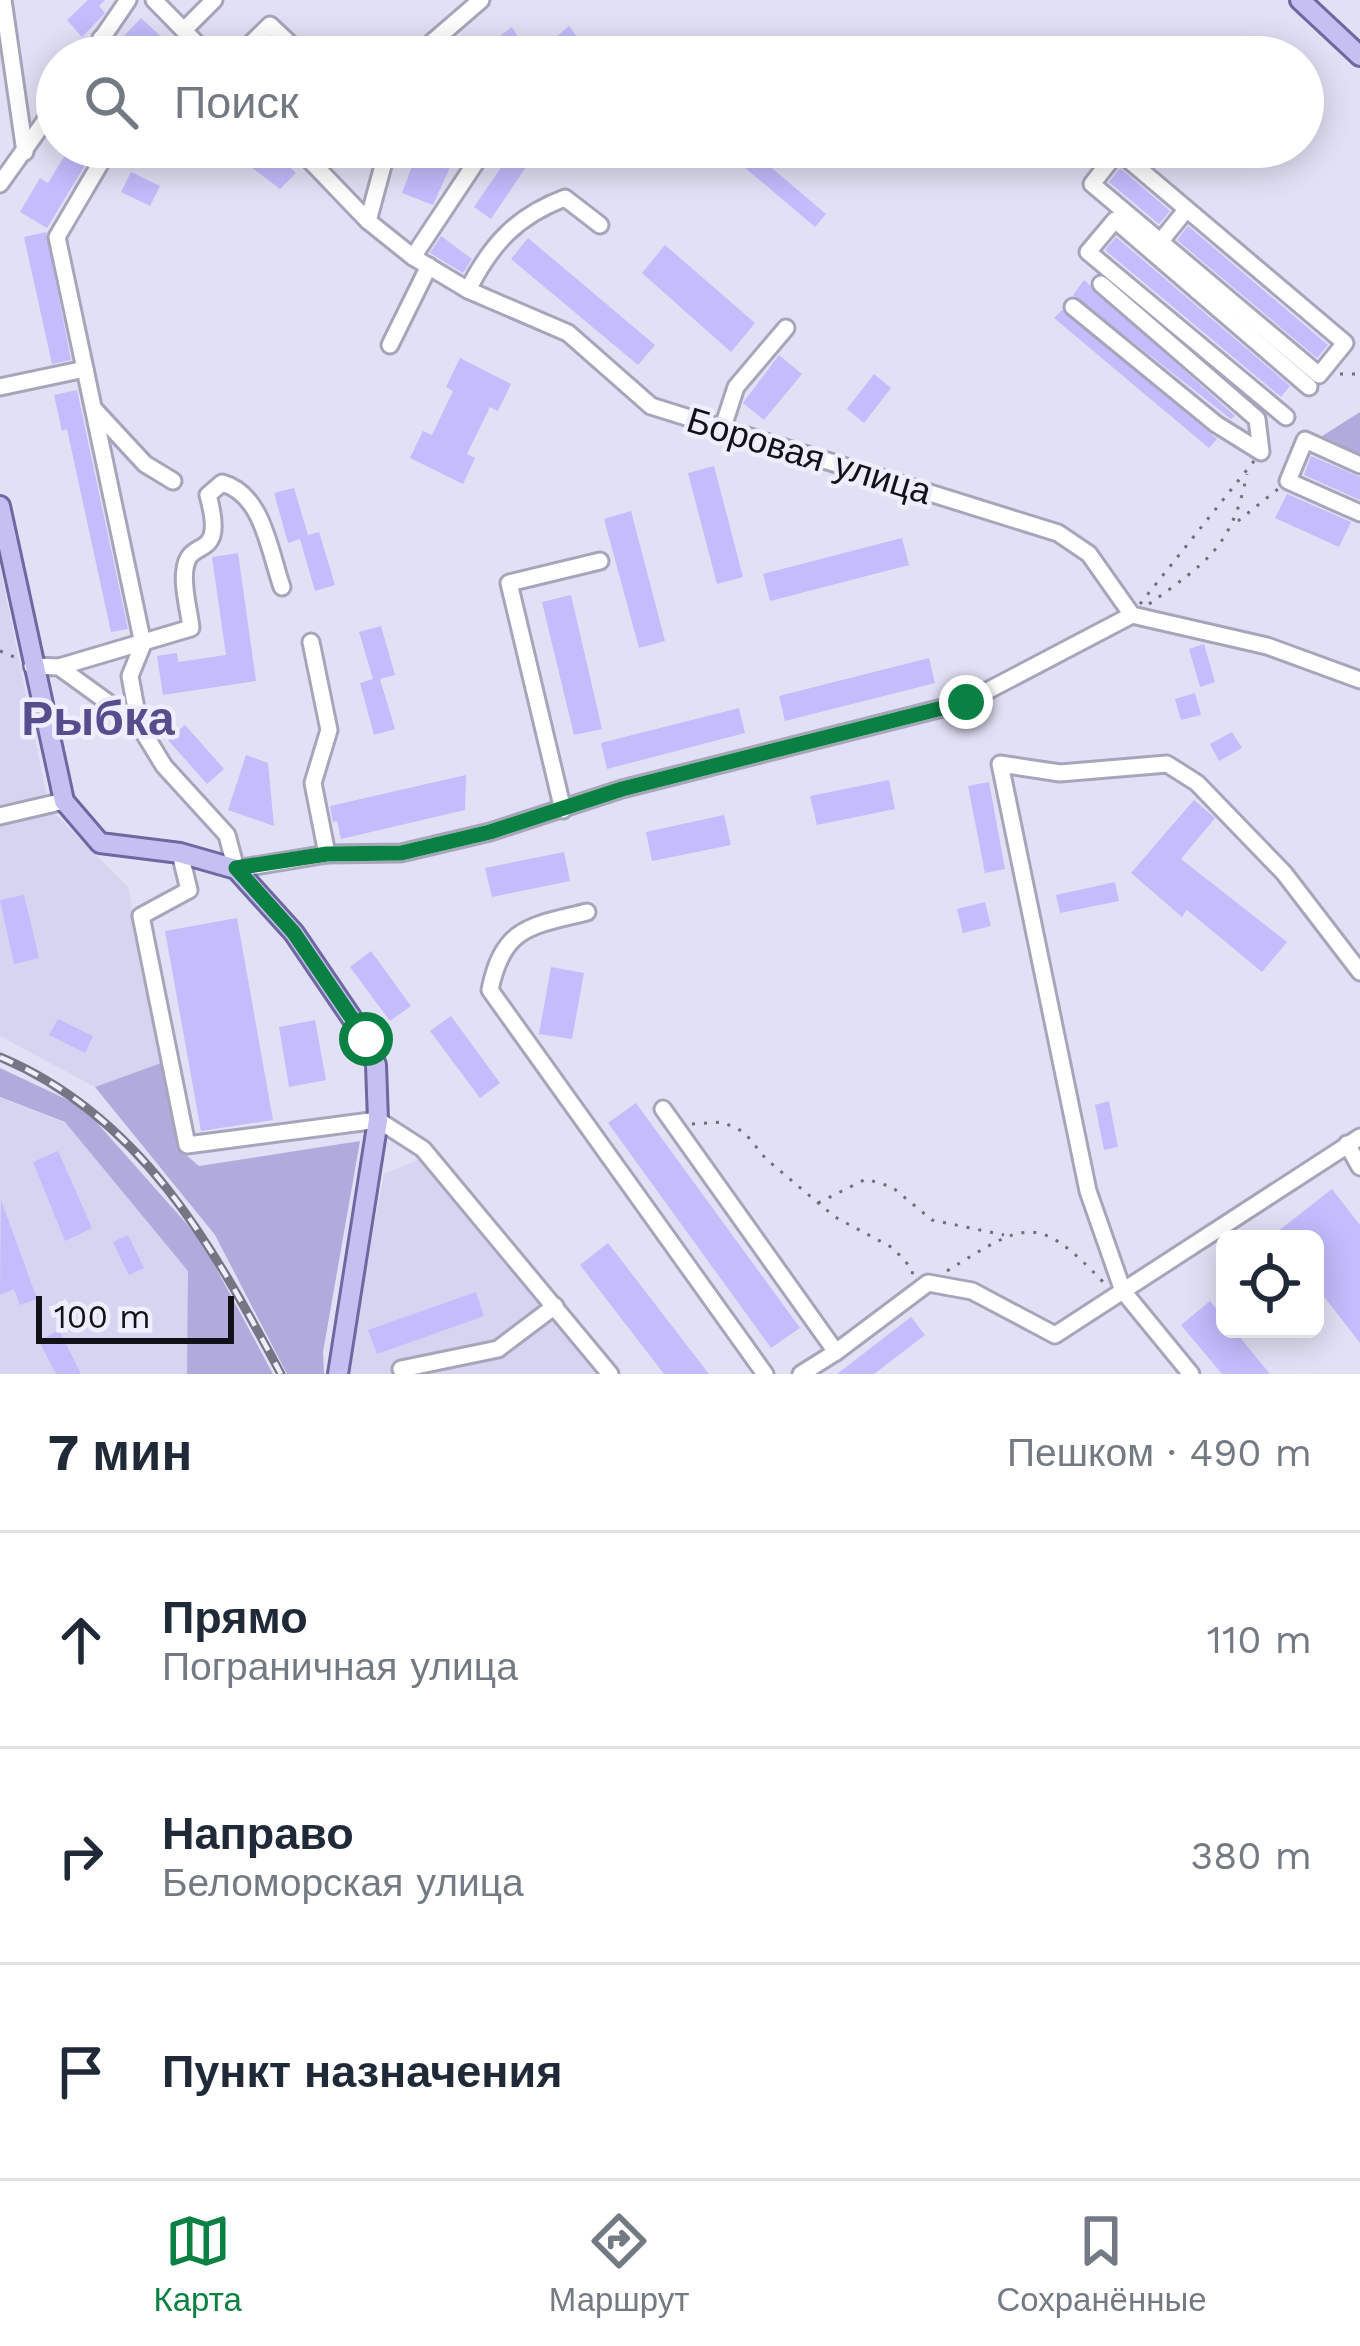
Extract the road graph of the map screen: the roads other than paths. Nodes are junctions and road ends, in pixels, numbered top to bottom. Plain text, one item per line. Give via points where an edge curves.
1 (3, 0) edge
2 (128, 0) edge
3 (154, 0) edge
4 (214, 0) edge
5 (481, 0) edge
6 (1300, 0) edge
7 (184, 30) junction
8 (102, 36) edge
9 (190, 36) edge
10 (439, 36) edge
11 (1360, 56) edge
12 (36, 136) edge
13 (25, 152) junction
14 (98, 168) edge
15 (317, 168) edge
16 (382, 168) edge
17 (474, 168) edge
18 (1105, 168) edge
19 (1138, 168) edge
20 (0, 184) edge
21 (1186, 210) junction
22 (368, 221) junction
23 (600, 225) dead end
24 (1160, 242) junction
25 (421, 262) junction
26 (1101, 284) dead end
27 (468, 290) junction
28 (1072, 307) dead end
29 (786, 328) dead end
30 (390, 345) dead end
31 (85, 369) junction
32 (1314, 381) junction
33 (0, 387) edge
34 (95, 410) junction
35 (1286, 417) dead end
36 (722, 430) junction
37 (1360, 465) edge
38 (173, 481) dead end
39 (0, 506) edge
40 (1360, 513) edge
41 (600, 561) dead end
42 (282, 587) dead end
43 (1132, 615) junction
44 (310, 642) dead end
45 (143, 644) junction
46 (32, 666) junction
47 (59, 667) junction
48 (1360, 680) edge
49 (139, 725) junction
50 (64, 802) junction
51 (563, 810) junction
52 (0, 815) edge
53 (180, 853) junction
54 (327, 854) junction
55 (236, 868) junction
56 (587, 912) dead end
57 (1360, 972) edge
58 (663, 1109) dead end
59 (378, 1120) junction
60 (1353, 1141) edge
61 (1360, 1167) edge
62 (1123, 1291) junction
63 (555, 1306) junction
64 (836, 1352) junction
65 (401, 1369) dead end
66 (338, 1374) edge
67 (610, 1374) edge
68 (765, 1374) edge
69 (801, 1374) edge
70 (1191, 1374) edge

1 - 13 street
2 - 8 street
3 - 7 street
4 - 7 street
5 - 10 street
6 - 11 main road
7 - 9 street
12 - 13 street
13 - 20 street
14 - 31 street via 57,237
15 - 22 street, Боровая улица
16 - 22 street
17 - 25 street
18 - 24 street via 1092,184
19 - 21 street
21 - 24 street
21 - 32 street via 1345,343
22 - 25 street, Боровая улица
23 - 27 street via 565,198 527,212
24 - 32 street
25 - 27 street, Боровая улица
25 - 30 street
26 - 28 street via 1257,419 1261,452
27 - 36 street, Боровая улица via 568,333 651,406
29 - 36 street via 736,388
31 - 33 street
31 - 34 street
32 - 35 street via 1115,220 1088,252
34 - 38 street via 145,464
34 - 45 street
36 - 43 street, Боровая улица via 1058,533 1089,554
37 - 40 street via 1305,440 1288,481
39 - 46 main road
41 - 51 street via 508,583
42 - 45 street via 253,503 239,488 212,487 217,531 184,567 191,628
43 - 48 street via 1267,646
43 - 51 street via 966,702
44 - 54 street via 329,730 313,783
45 - 47 street
45 - 49 street via 130,676
46 - 47 street
46 - 50 main road
47 - 49 street
49 - 55 street via 227,836
50 - 52 street
50 - 53 main road via 100,843
51 - 54 street via 401,853
53 - 55 main road
53 - 59 street via 189,890 141,916 187,1145
54 - 55 street
55 - 59 main road via 294,933 366,1039 376,1065
56 - 68 street via 523,928 496,958 490,990
57 - 62 street via 1284,873 1197,783 1167,764 1060,773 1000,764 1088,1191
58 - 64 street
59 - 63 street via 423,1149
59 - 66 main road
60 - 61 street
60 - 62 street
62 - 64 street via 1055,1335 972,1292 928,1283
62 - 70 street
63 - 65 street via 498,1349
63 - 67 street
64 - 69 street

